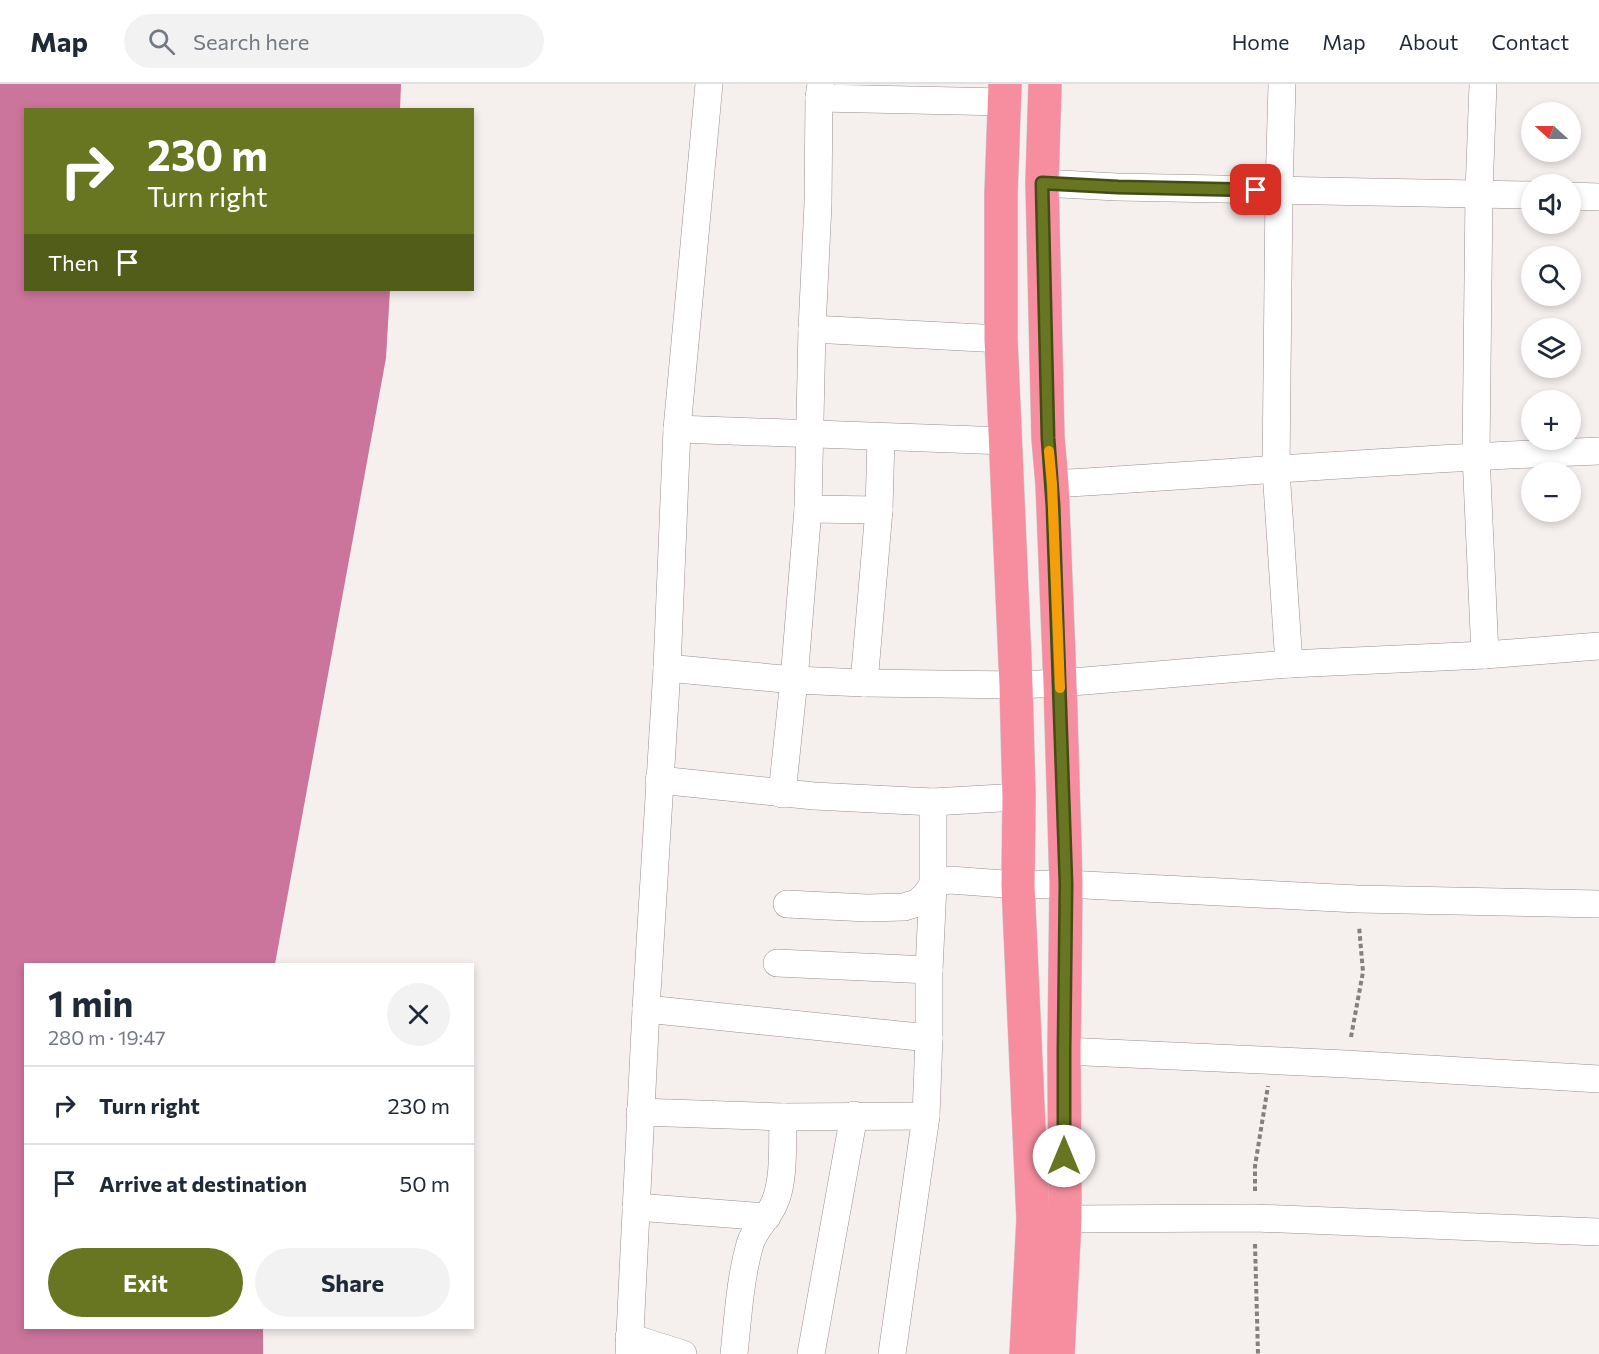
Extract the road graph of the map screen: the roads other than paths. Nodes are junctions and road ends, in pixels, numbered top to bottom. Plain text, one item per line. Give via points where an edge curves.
1 (709, 84) edge
2 (1045, 84) edge
3 (1282, 84) edge
4 (1483, 84) edge
5 (820, 91) edge
6 (969, 93) edge
7 (1005, 93) edge
8 (1042, 183) junction
9 (1279, 190) junction
10 (1479, 193) junction
11 (1521, 195) edge
12 (1581, 196) edge
13 (1599, 197) edge
14 (812, 329) junction
15 (1001, 339) junction
16 (677, 429) junction
17 (809, 433) junction
18 (881, 436) junction
19 (1006, 441) junction
20 (1599, 451) edge
21 (1476, 455) junction
22 (1276, 470) junction
23 (1052, 484) junction
24 (808, 509) junction
25 (879, 510) junction
26 (1599, 646) edge
27 (1485, 655) junction
28 (1288, 664) junction
29 (667, 668) junction
30 (794, 680) junction
31 (864, 683) junction
32 (1060, 683) junction
33 (1016, 685) junction
34 (659, 780) junction
35 (782, 794) junction
36 (1019, 797) junction
37 (933, 802) junction
38 (1066, 884) junction
39 (933, 885) junction
40 (1018, 885) junction
41 (788, 904) dead end
42 (1599, 904) edge
43 (777, 963) dead end
44 (929, 970) junction
45 (646, 1009) junction
46 (929, 1038) junction
47 (1064, 1051) junction
48 (1599, 1079) edge
49 (640, 1112) junction
50 (854, 1115) junction
51 (926, 1116) junction
52 (783, 1117) junction
53 (636, 1207) junction
54 (767, 1217) junction
55 (1065, 1219) junction
56 (1599, 1232) edge
57 (629, 1346) edge
58 (683, 1354) edge
59 (734, 1354) edge
60 (811, 1354) edge
61 (892, 1354) edge
62 (1026, 1354) edge
63 (1058, 1354) edge

1 - 16 street
2 - 8 highway
3 - 9 street
4 - 10 street
5 - 6 street
5 - 14 street
6 - 7 street
7 - 15 highway
8 - 9 street
8 - 23 highway
9 - 10 street
9 - 22 street
10 - 11 street
10 - 21 street
12 - 13 street
14 - 15 street
14 - 17 street
15 - 19 highway
16 - 17 street
16 - 29 street
17 - 18 street
17 - 24 street
18 - 19 street
18 - 25 street
19 - 33 highway
20 - 21 street
21 - 22 street
21 - 27 street
22 - 23 street
22 - 28 street
23 - 32 highway
24 - 25 street
24 - 30 street
25 - 31 street
26 - 27 street
27 - 28 street
28 - 32 street
29 - 30 street
29 - 34 street
30 - 31 street
30 - 35 street
31 - 33 street
32 - 33 street
32 - 38 highway
33 - 36 highway
34 - 35 street
34 - 45 street
35 - 37 street
36 - 37 street
36 - 40 highway
37 - 39 street
38 - 40 street
38 - 42 street via 1357,899
38 - 47 highway
39 - 40 street via 950,880
39 - 41 street via 917,903 904,907
39 - 44 street
40 - 62 highway via 1033,1219
43 - 44 street
44 - 46 street
45 - 46 street
45 - 49 street
46 - 51 street
47 - 48 street
47 - 55 highway
49 - 52 street
49 - 53 street
50 - 51 street
50 - 52 street
50 - 60 street
51 - 61 street
52 - 54 street via 781,1184
53 - 54 street
53 - 57 street
54 - 59 street via 754,1234 745,1264
55 - 56 street via 1255,1218
55 - 63 highway
57 - 58 street

